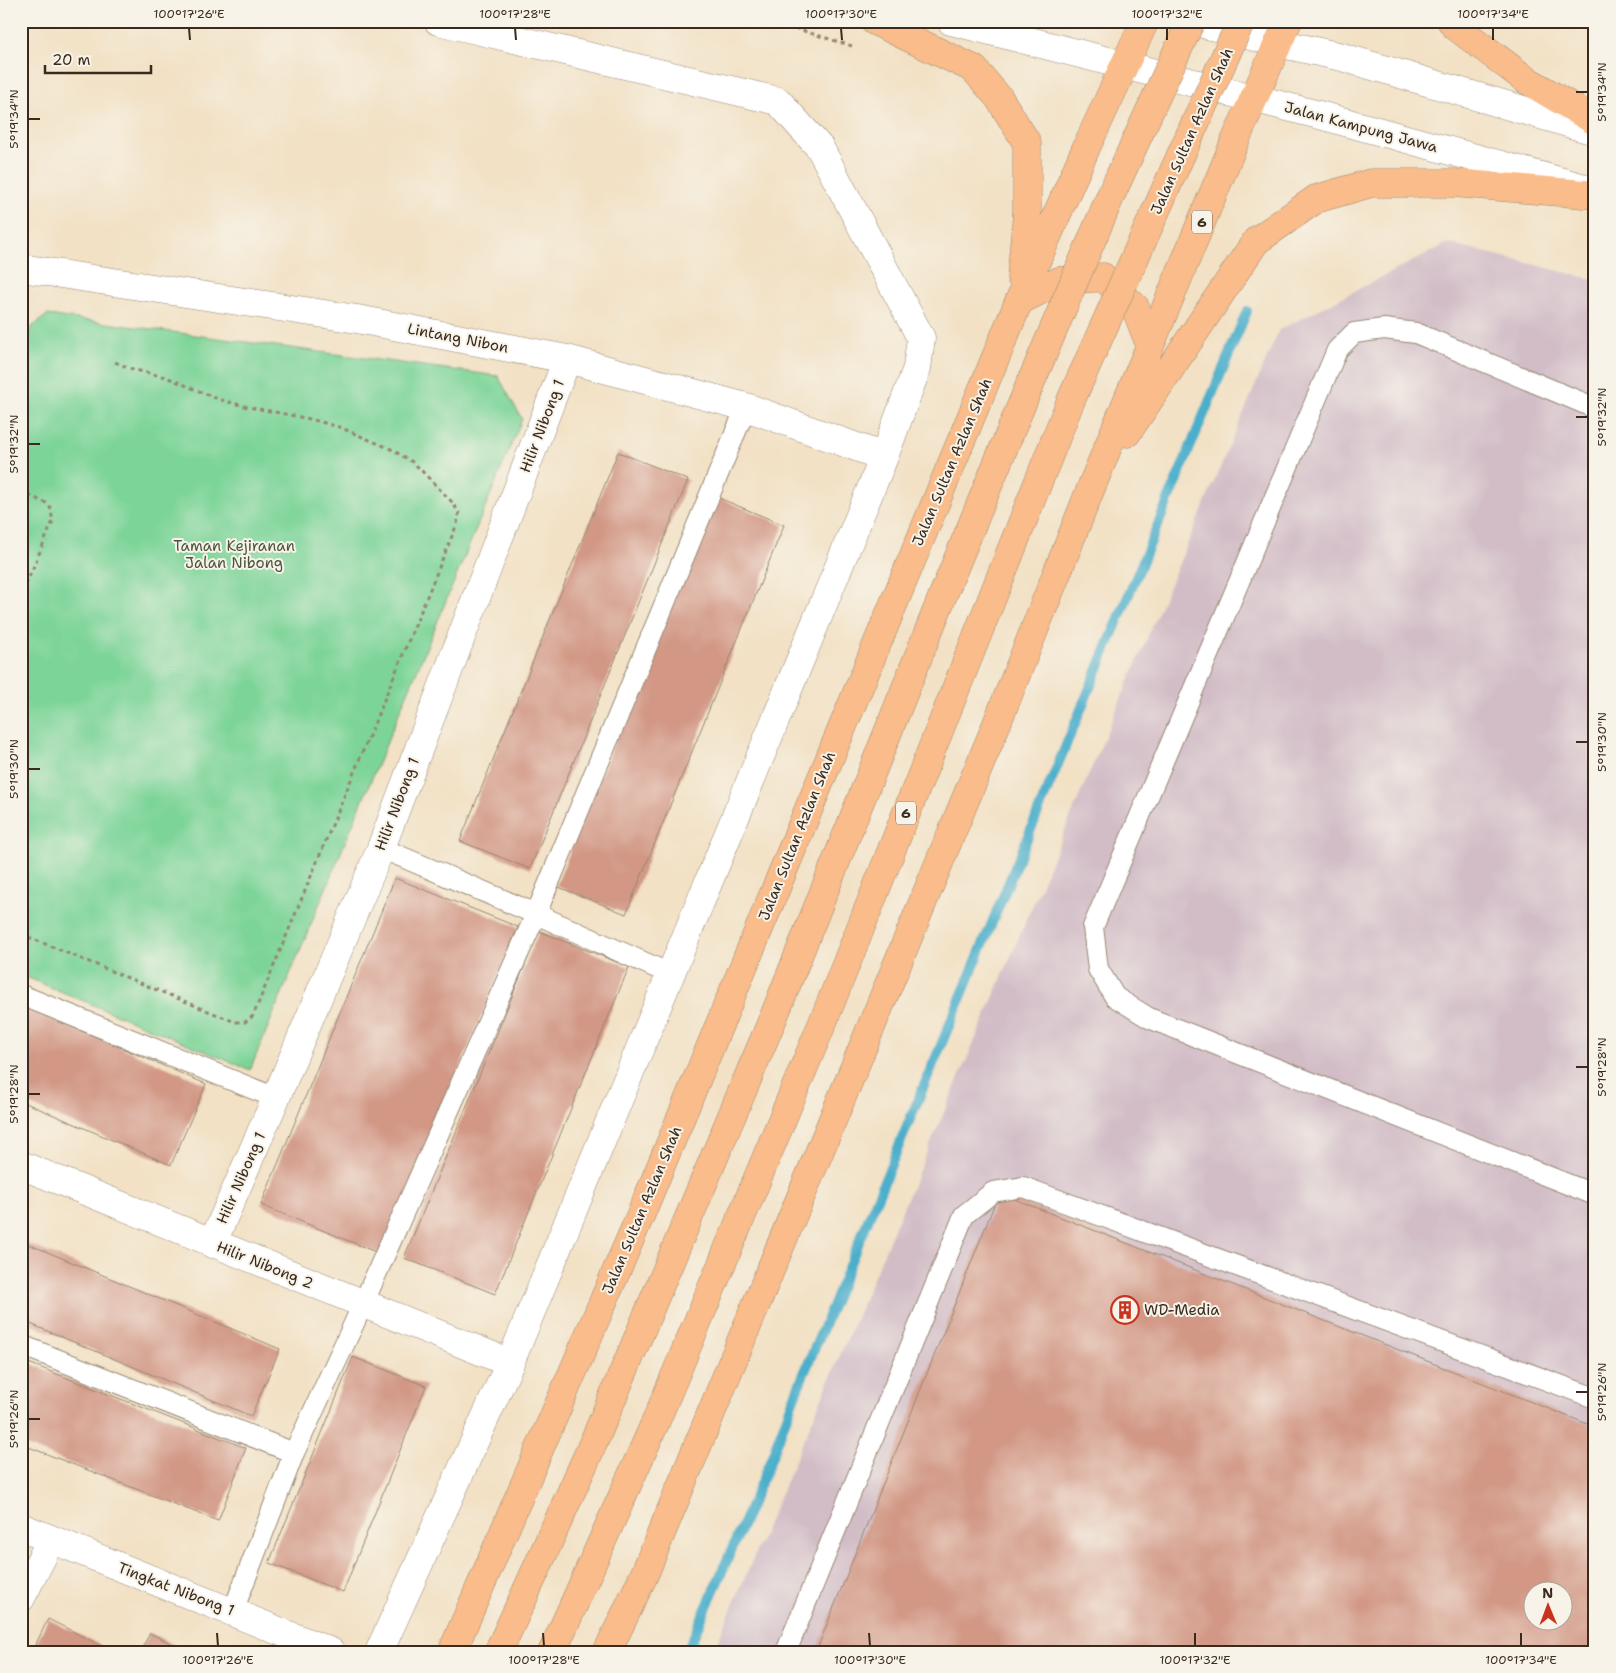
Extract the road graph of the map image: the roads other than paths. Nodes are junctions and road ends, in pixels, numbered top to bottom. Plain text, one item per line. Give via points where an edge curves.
1 (438, 21) edge
2 (874, 21) edge
3 (951, 21) edge
4 (1145, 21) edge
5 (1191, 21) edge
6 (1241, 21) edge
7 (1451, 21) edge
8 (1283, 32) edge
9 (1126, 66) junction
10 (1255, 99) junction
11 (1595, 120) edge
12 (1595, 131) edge
13 (1595, 191) edge
14 (1595, 195) edge
15 (21, 268) edge
16 (1019, 301) junction
17 (1150, 345) junction
18 (568, 359) junction
19 (746, 407) junction
20 (1595, 408) edge
21 (884, 458) junction
22 (1093, 483) junction
23 (381, 848) junction
24 (536, 914) junction
25 (670, 974) junction
26 (21, 995) edge
27 (276, 1098) junction
28 (21, 1165) edge
29 (1595, 1195) edge
30 (212, 1244) junction
31 (363, 1304) junction
32 (21, 1345) edge
33 (510, 1363) junction
34 (1595, 1398) edge
35 (294, 1453) junction
36 (21, 1527) edge
37 (51, 1540) junction
38 (21, 1598) edge
39 (233, 1611) junction
40 (331, 1652) edge
41 (379, 1652) edge
42 (452, 1652) edge
43 (498, 1652) edge
44 (552, 1652) edge
45 (607, 1652) edge
46 (786, 1652) edge

1 - 21 street via 778,100 820,148 921,338 917,368
2 - 16 main road via 974,69 999,98 1026,143 1027,214
3 - 9 street, Jalan Kampung Jawa
4 - 9 main road, Jalan Sultan Azlan Shah
5 - 8 street
5 - 43 main road, bridge via 1111,195 1028,389 774,1016 598,1431
6 - 44 main road, Jalan Sultan Azlan Shah / 6, bridge via 1071,400 825,1017 656,1421
7 - 11 main road via 1525,79
8 - 10 main road, 6
8 - 12 street via 1342,57
9 - 10 street, Jalan Kampung Jawa
9 - 16 main road, Jalan Sultan Azlan Shah
10 - 13 street, Jalan Kampung Jawa
10 - 17 main road, 6
14 - 22 main road via 1454,183 1371,183 1316,199 1256,241
15 - 18 street, Lintang Nibon via 357,319
16 - 17 main road via 1060,281 1103,278 1135,307
16 - 42 main road, Jalan Sultan Azlan Shah via 641,1214
17 - 22 main road, 6
18 - 19 street, Lintang Nibon
18 - 23 street, Hilir Nibong 1
19 - 21 street, Lintang Nibon
19 - 24 lane
20 - 29 lane via 1416,334 1384,329 1354,333 1337,350 1093,927 1098,969 1115,997 1149,1018
21 - 25 street
22 - 45 main road, 6 via 648,1566
23 - 24 lane
23 - 27 street, Hilir Nibong 1
24 - 25 lane
24 - 31 lane
25 - 33 street
26 - 27 lane
27 - 30 street, Hilir Nibong 1
28 - 30 street, Hilir Nibong 2
30 - 31 street, Hilir Nibong 2
31 - 33 street, Hilir Nibong 2
31 - 35 lane
32 - 35 lane
33 - 41 street
34 - 46 lane via 1023,1187 993,1192 964,1215
35 - 39 lane
36 - 37 street, Tingkat Nibong 1
37 - 38 street
37 - 39 street, Tingkat Nibong 1
39 - 40 street, Tingkat Nibong 1

